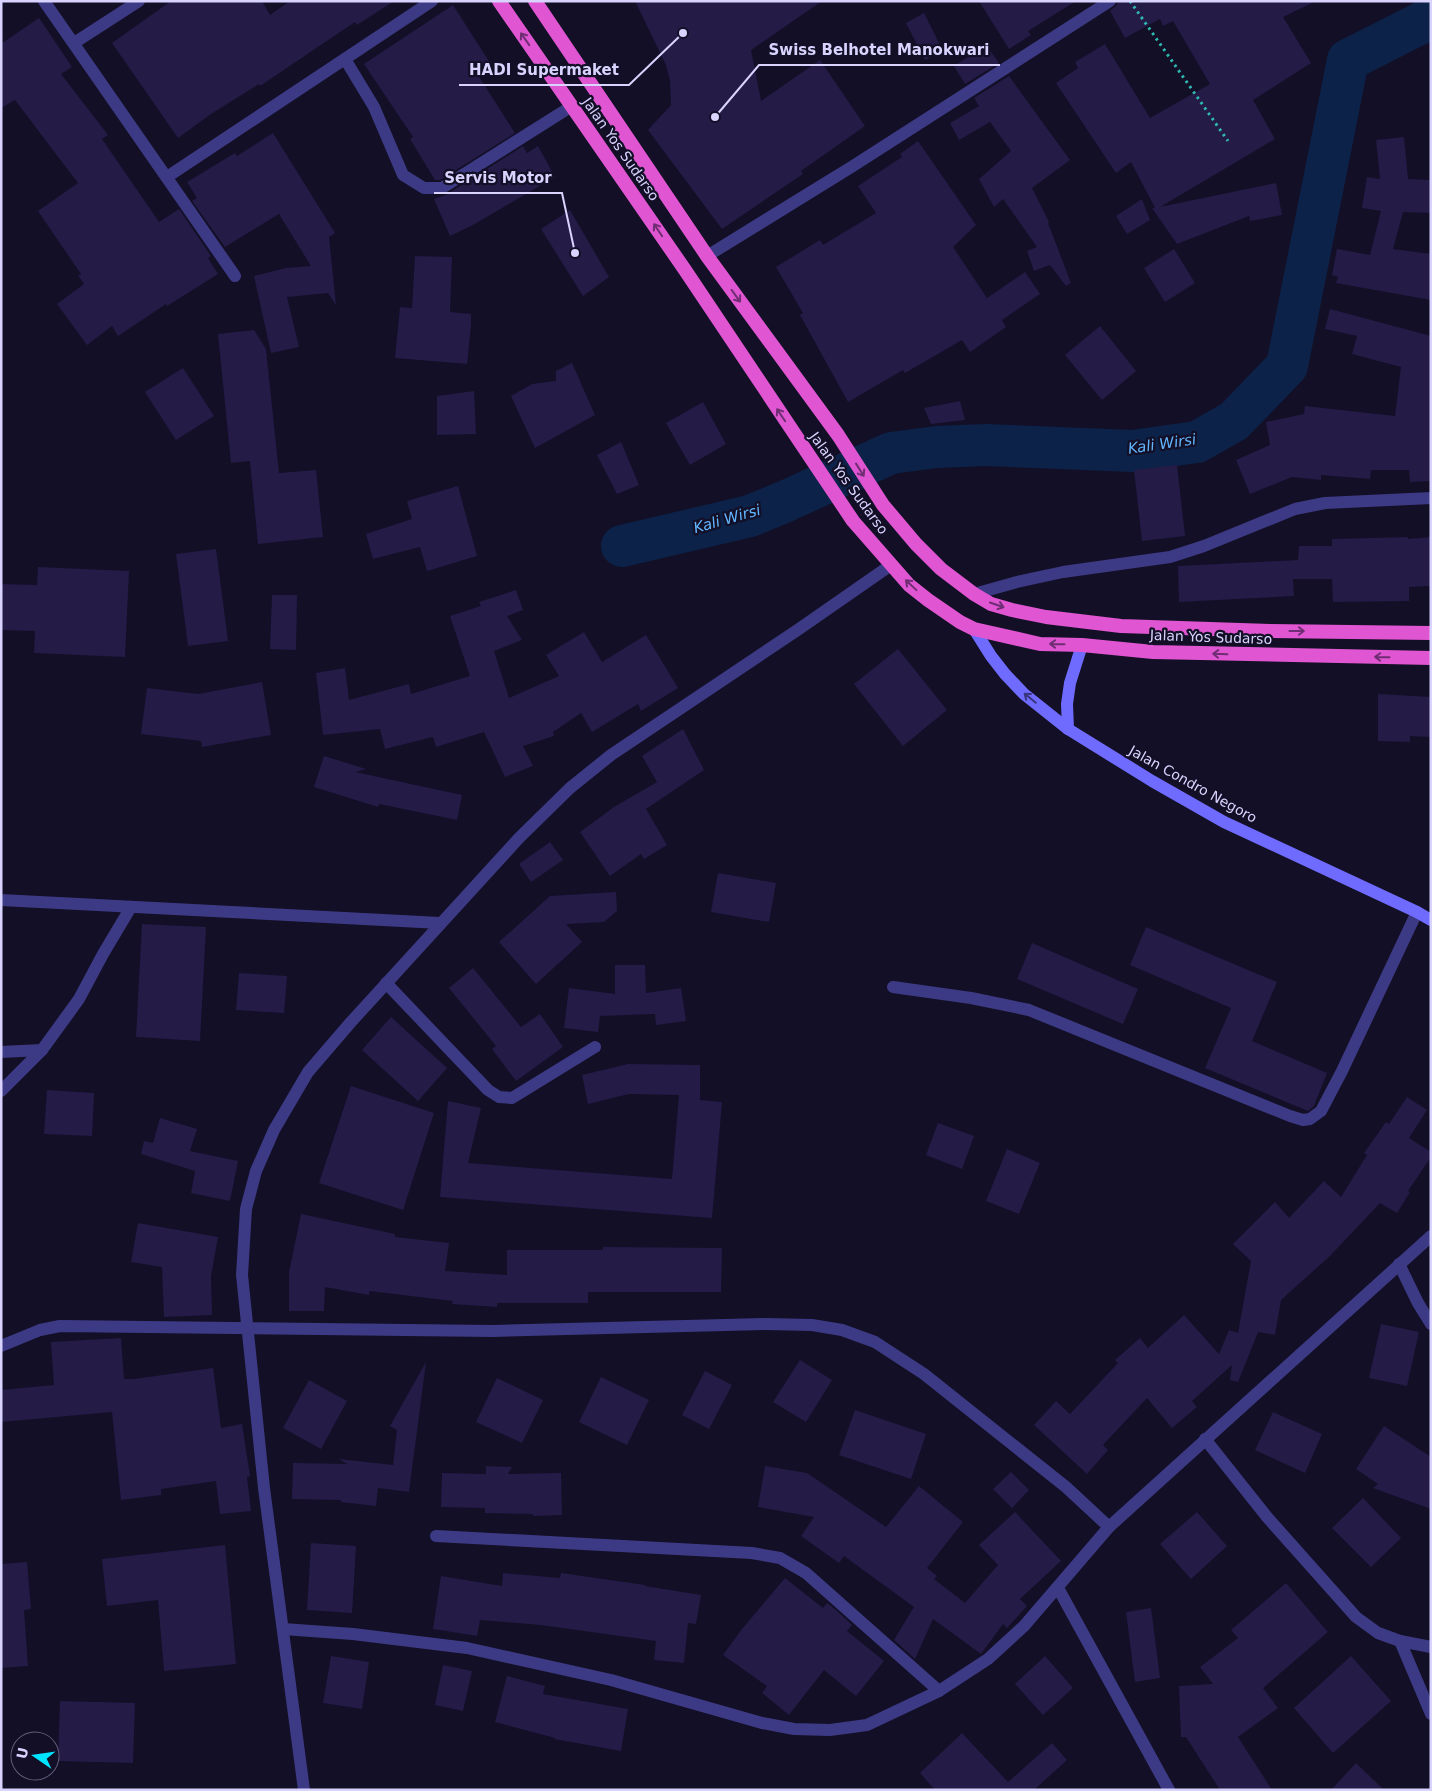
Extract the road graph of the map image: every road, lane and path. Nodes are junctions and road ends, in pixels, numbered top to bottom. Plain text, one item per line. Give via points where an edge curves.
1 (44, 1) edge
2 (139, 1) edge
3 (432, 1) edge
4 (499, 1) edge
5 (535, 1) edge
6 (1110, 1) edge
7 (1130, 1) edge
8 (74, 43) junction
9 (345, 59) junction
10 (572, 106) junction
11 (1228, 141) dead end
12 (168, 177) junction
13 (707, 256) junction
14 (235, 276) dead end
15 (1431, 498) edge
16 (891, 565) junction
17 (974, 594) junction
18 (974, 629) junction
19 (1431, 633) edge
20 (1082, 645) junction
21 (1431, 658) edge
22 (1068, 729) junction
23 (5, 903) edge
24 (131, 907) junction
25 (1417, 912) junction
26 (1431, 920) edge
27 (440, 923) junction
28 (386, 983) junction
29 (893, 987) dead end
30 (595, 1047) dead end
31 (42, 1050) junction
32 (1, 1052) edge
33 (1, 1092) edge
34 (1431, 1236) edge
35 (1399, 1264) junction
36 (1431, 1324) edge
37 (247, 1327) junction
38 (1, 1346) edge
39 (1205, 1439) junction
40 (1108, 1527) junction
41 (436, 1536) dead end
42 (1058, 1588) junction
43 (283, 1629) junction
44 (1400, 1641) junction
45 (1431, 1647) edge
46 (939, 1691) junction
47 (1431, 1714) edge
48 (304, 1790) edge
49 (1169, 1790) edge

1 - 8 street
2 - 8 street
3 - 9 street
10 -> 4 highway, Jalan Yos Sudarso
5 - 13 highway, Jalan Yos Sudarso
6 - 13 street
7 - 11 path
8 - 12 street
9 - 10 street via 374,108 403,175 424,188 442,188
9 - 12 street
16 -> 10 highway, Jalan Yos Sudarso via 854,521 808,456
12 - 14 street
13 -> 17 highway, Jalan Yos Sudarso via 838,435 882,505 941,570
15 - 17 street via 1325,503 1295,509 1170,557 1063,572
18 -> 16 highway, Jalan Yos Sudarso via 928,600
16 - 27 street via 626,745 570,788
17 -> 19 highway, Jalan Yos Sudarso via 991,604 1012,610 1121,626
20 -> 18 highway, Jalan Yos Sudarso via 1040,644
22 -> 18 main road, Jalan Condro Negoro via 1024,694 1005,674
21 -> 20 highway, Jalan Yos Sudarso via 1153,652
20 - 22 main road via 1070,683
22 - 25 main road, Jalan Condro Negoro via 1224,822
23 - 24 street
24 - 27 street
24 - 31 street via 80,999
25 - 26 main road, Jalan Condro Negoro
25 - 29 street via 1322,1111 1310,1119 1290,1116 1029,1010
27 - 28 street
28 - 30 street via 488,1090 500,1096 512,1098
28 - 37 street via 308,1072 274,1130 256,1171 246,1209 242,1276
31 - 32 street
31 - 33 street
34 - 35 street
35 - 36 street
35 - 39 street
37 - 38 street via 60,1326 40,1330
37 - 40 street via 493,1331 766,1324 812,1325 842,1330 874,1342 924,1374 1066,1487
37 - 43 street
39 - 40 street
39 - 44 street via 1356,1617 1378,1633
40 - 42 street
41 - 46 street via 752,1553 780,1558 806,1573
42 - 46 street via 988,1659
42 - 49 street
43 - 46 street via 467,1648 612,1680 762,1723 794,1729 830,1730 867,1725
43 - 48 street
44 - 45 street
44 - 47 street

